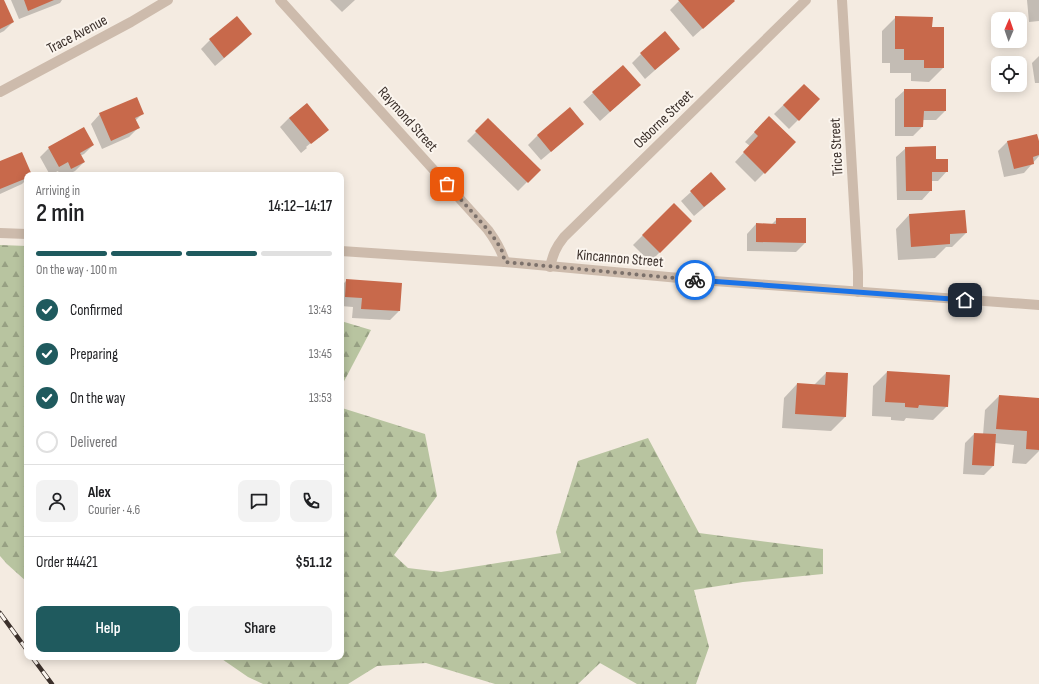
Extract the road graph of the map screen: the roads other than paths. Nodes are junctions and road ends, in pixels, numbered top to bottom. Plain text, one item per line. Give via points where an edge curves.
1 (168, 0) edge
2 (280, 0) edge
3 (806, 0) edge
4 (842, 0) edge
5 (0, 92) edge
6 (0, 232) edge
7 (24, 234) edge
8 (344, 251) edge
9 (505, 262) junction
10 (550, 267) junction
11 (858, 292) junction
12 (1039, 305) edge

1 - 5 street, Trace Avenue
2 - 9 street, Raymond Street via 488,230 502,251
3 - 10 street, Osborne Street via 564,237 556,247
4 - 11 street, Trice Street
6 - 7 street
8 - 9 street, Kincannon Street
9 - 10 street, Kincannon Street
10 - 11 street, Kincannon Street
11 - 12 street, Kincannon Street

